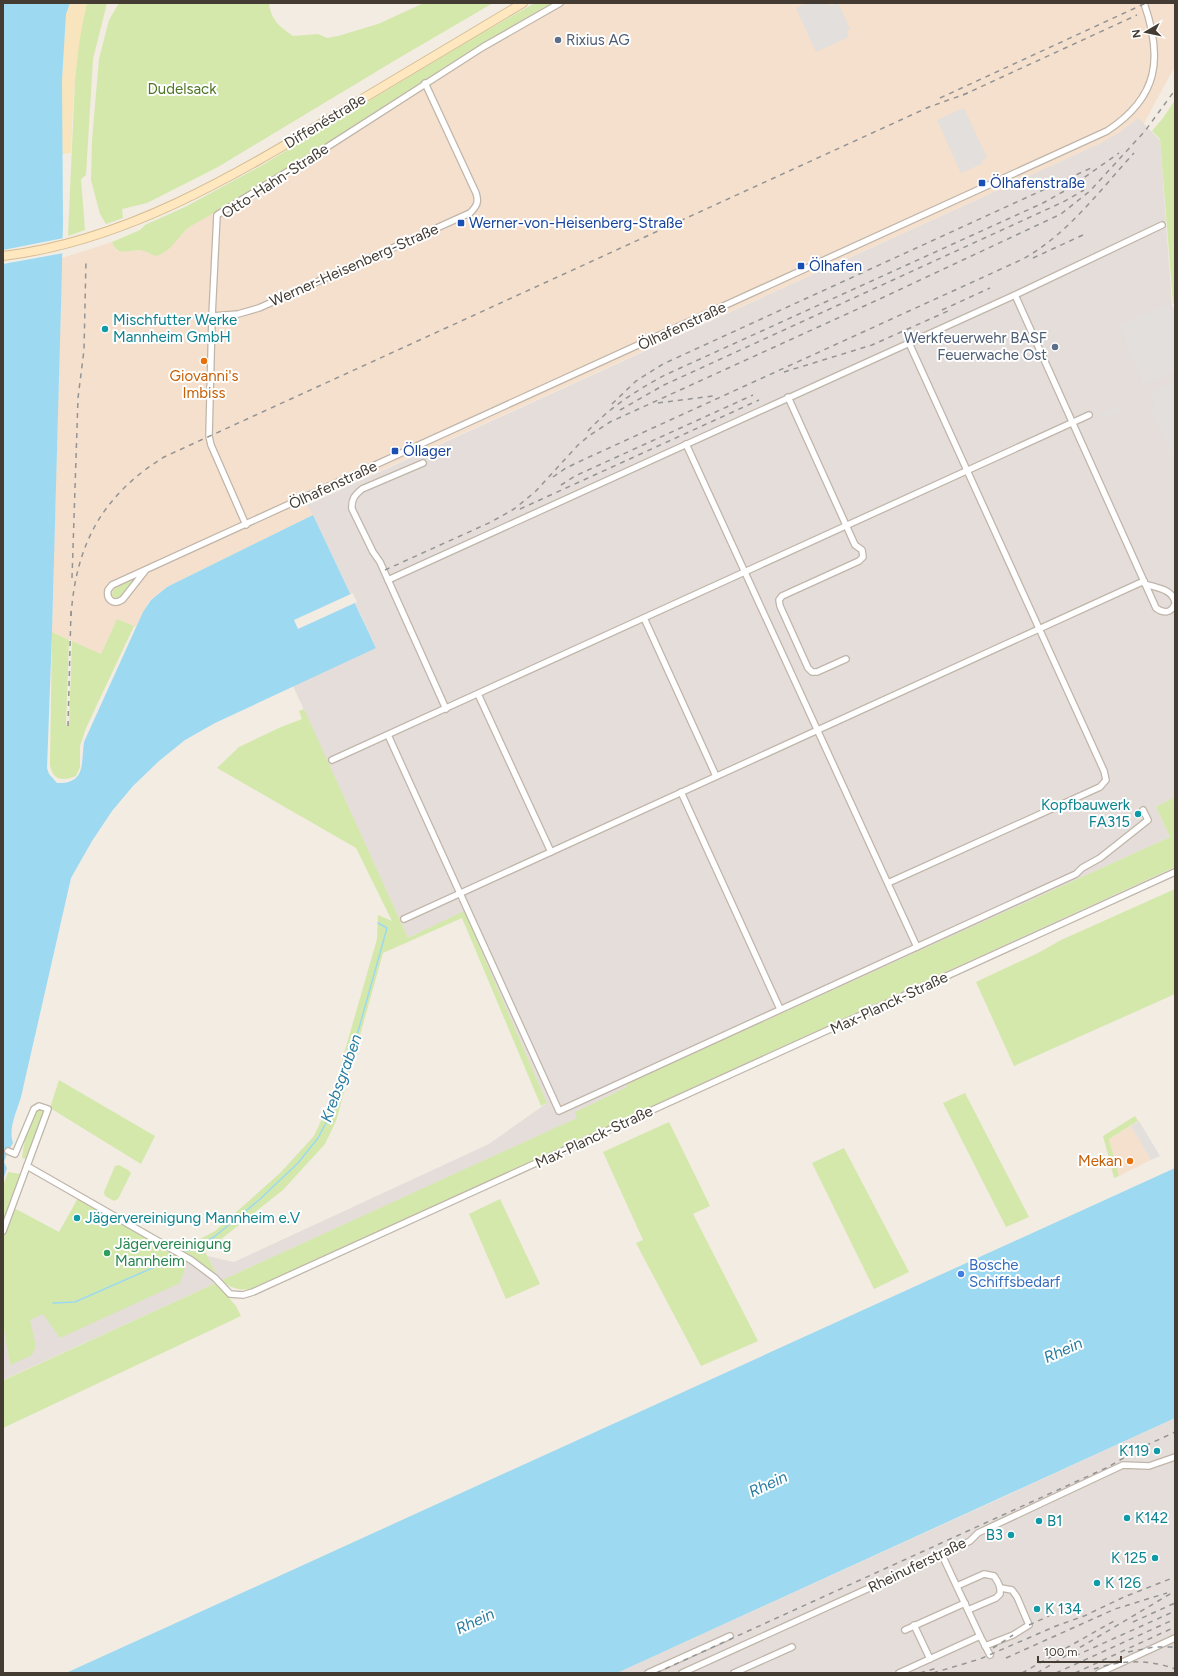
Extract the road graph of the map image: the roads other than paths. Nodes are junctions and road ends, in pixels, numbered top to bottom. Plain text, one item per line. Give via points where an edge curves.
1 (523, 3) edge
2 (560, 3) edge
3 (1144, 3) edge
4 (426, 83) junction
5 (1162, 225) dead end
6 (3, 256) edge
7 (1015, 295) junction
8 (212, 316) junction
9 (909, 343) junction
10 (788, 397) junction
11 (1089, 415) dead end
12 (1073, 423) junction
13 (686, 444) junction
14 (423, 463) dead end
15 (967, 471) junction
16 (246, 525) junction
17 (847, 526) junction
18 (145, 570) junction
19 (745, 572) junction
20 (388, 580) junction
21 (1145, 583) junction
22 (1175, 603) edge
23 (644, 618) junction
24 (1040, 629) junction
25 (846, 659) dead end
26 (478, 694) junction
27 (446, 709) junction
28 (817, 730) junction
29 (388, 735) junction
30 (332, 760) dead end
31 (716, 776) junction
32 (681, 792) junction
33 (1143, 810) dead end
34 (551, 852) junction
35 (1175, 872) edge
36 (888, 883) junction
37 (460, 893) junction
38 (404, 918) dead end
39 (917, 947) junction
40 (780, 1009) junction
41 (8, 1151) dead end
42 (27, 1166) junction
43 (3, 1231) edge
44 (1175, 1457) edge
45 (942, 1555) junction
46 (957, 1586) junction
47 (1001, 1588) junction
48 (965, 1603) junction
49 (968, 1610) junction
50 (914, 1626) junction
51 (905, 1630) dead end
52 (730, 1636) dead end
53 (980, 1636) junction
54 (1175, 1638) edge
55 (985, 1646) junction
56 (792, 1647) dead end
57 (990, 1655) dead end
58 (930, 1659) junction
59 (648, 1673) edge
60 (682, 1673) edge
61 (734, 1673) edge
62 (899, 1673) edge
63 (1099, 1673) edge

1 - 6 main road, Diffenéstraße via 245,168 174,204 120,226 62,244
2 - 4 street, Otto-Hahn-Straße
3 - 16 street, Ölhafenstraße via 1155,50 1150,81 1136,107 1107,131
4 - 8 street, Otto-Hahn-Straße via 217,215
4 - 8 street, Werner-Heisenberg-Straße via 476,193 476,207 470,213 259,308 238,314
5 - 7 street
7 - 9 street
7 - 12 street
8 - 16 street, Otto-Hahn-Straße via 209,436
9 - 10 street
9 - 15 street
10 - 13 street
10 - 17 street
11 - 12 street
12 - 15 street
12 - 21 street
13 - 19 street
13 - 20 street
14 - 20 street via 362,489 353,499 352,509
15 - 17 street
15 - 24 street
16 - 18 street, Ölhafenstraße
17 - 19 street
17 - 25 street via 855,545 862,550 863,557 850,566 782,596 779,600 812,672
18 - 18 street, Ölhafenstraße via 112,585 108,590 109,600 118,603 123,599
19 - 23 street
19 - 28 street
20 - 27 street
21 - 22 street via 1169,592 1174,596
21 - 22 street via 1156,608 1167,612 1173,609
21 - 24 street
23 - 26 street
23 - 31 street
24 - 28 street
24 - 36 street via 1106,780 1100,786
26 - 27 street
26 - 34 street
27 - 29 street
28 - 31 street
28 - 36 street
29 - 30 street
29 - 37 street
31 - 32 street
32 - 34 street
32 - 40 street
33 - 39 street via 1148,820 1076,874
34 - 37 street
35 - 42 street, Max-Planck-Straße via 243,1295 230,1294 191,1260
36 - 39 street
37 - 38 street
37 - 40 street via 559,1111
39 - 40 street
41 - 42 street via 15,1154 34,1109 39,1106 48,1109
42 - 43 street
44 - 45 street, Rheinuferstraße via 1149,1466 1123,1465 978,1533 970,1541
45 - 46 street
45 - 60 street, Rheinuferstraße
46 - 47 street via 989,1574 994,1576
46 - 48 street
47 - 49 street via 996,1598
47 - 55 street via 1012,1590 1017,1596 1029,1625 1013,1635
48 - 49 street
48 - 50 street
49 - 53 street
50 - 51 street
50 - 58 street
52 - 59 street
53 - 55 street
53 - 58 street
54 - 63 street
55 - 57 street
56 - 61 street
58 - 62 street

